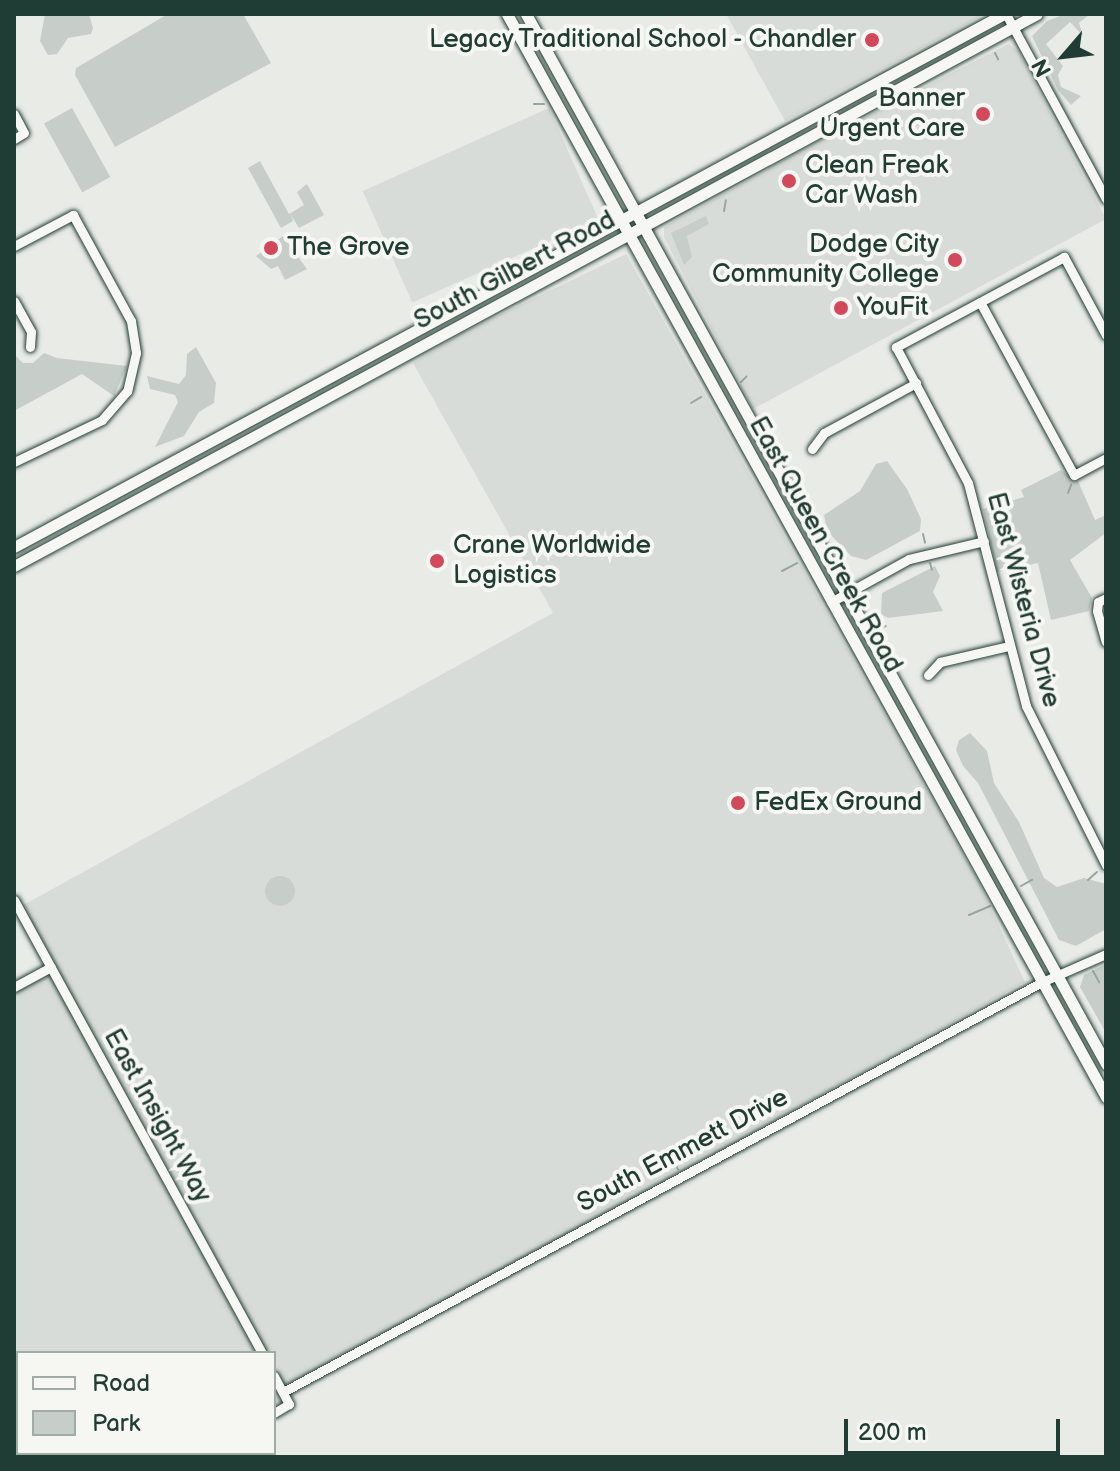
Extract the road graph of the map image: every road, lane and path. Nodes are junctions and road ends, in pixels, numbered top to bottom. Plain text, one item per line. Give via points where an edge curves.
1 (507, 14) edge
2 (526, 14) edge
3 (1005, 14) edge
4 (1037, 14) edge
5 (1013, 27) junction
6 (14, 114) edge
7 (14, 139) edge
8 (1106, 199) edge
9 (635, 209) junction
10 (617, 219) junction
11 (645, 227) junction
12 (627, 237) junction
13 (14, 246) edge
14 (14, 301) edge
15 (980, 302) junction
16 (438, 317) junction
17 (446, 333) junction
18 (1106, 335) edge
19 (30, 347) dead end
20 (916, 383) junction
21 (740, 402) junction
22 (725, 410) junction
23 (257, 415) junction
24 (265, 431) junction
25 (812, 449) dead end
26 (1106, 458) edge
27 (14, 462) edge
28 (984, 541) junction
29 (14, 547) edge
30 (14, 566) edge
31 (846, 593) junction
32 (1102, 600) edge
33 (831, 602) junction
34 (1106, 642) edge
35 (1008, 646) junction
36 (928, 675) dead end
37 (1106, 865) edge
38 (14, 900) edge
39 (1106, 954) edge
40 (51, 967) junction
41 (1051, 979) junction
42 (14, 987) edge
43 (1106, 1064) edge
44 (1106, 1097) edge
45 (261, 1351) edge
46 (276, 1380) edge
47 (283, 1392) junction
48 (276, 1412) edge

1 - 10 main road, East Queen Creek Road
2 - 9 main road, East Queen Creek Road
3 - 5 street
3 - 9 main road, South Gilbert Road
4 - 5 main road, South Gilbert Road
5 - 8 street
5 - 11 main road, South Gilbert Road
6 - 7 street via 24,133
9 - 10 main road, South Gilbert Road
9 - 11 main road, East Queen Creek Road
10 - 12 main road, East Queen Creek Road
10 - 16 main road, South Gilbert Road
11 - 12 main road, South Gilbert Road
11 - 21 main road, East Queen Creek Road
12 - 17 main road, South Gilbert Road
12 - 22 main road, East Queen Creek Road
13 - 27 street via 73,215 131,321 136,353 127,391 102,420
14 - 19 street via 31,332
15 - 18 street via 1064,257
15 - 20 street, East Wisteria Drive via 896,347
15 - 26 street via 1074,475
16 - 17 main road
16 - 23 main road, South Gilbert Road
17 - 24 main road, South Gilbert Road
20 - 25 street via 824,433
20 - 28 street, East Wisteria Drive via 968,483
21 - 22 main road
21 - 31 main road, East Queen Creek Road
22 - 33 main road, East Queen Creek Road
23 - 24 main road
23 - 29 main road, South Gilbert Road
24 - 30 main road, South Gilbert Road
28 - 31 street via 909,559
28 - 35 street, East Wisteria Drive
31 - 33 street
31 - 41 main road, East Queen Creek Road
32 - 34 street
33 - 41 main road, East Queen Creek Road
35 - 36 street via 940,662
35 - 37 street, East Wisteria Drive via 1043,747
38 - 40 street, East Insight Way
39 - 41 street, South Emmett Drive
40 - 42 street
40 - 45 street, East Insight Way
41 - 43 main road, East Queen Creek Road
41 - 44 main road, East Queen Creek Road
41 - 47 street, South Emmett Drive
46 - 47 street
47 - 48 street via 289,1404

